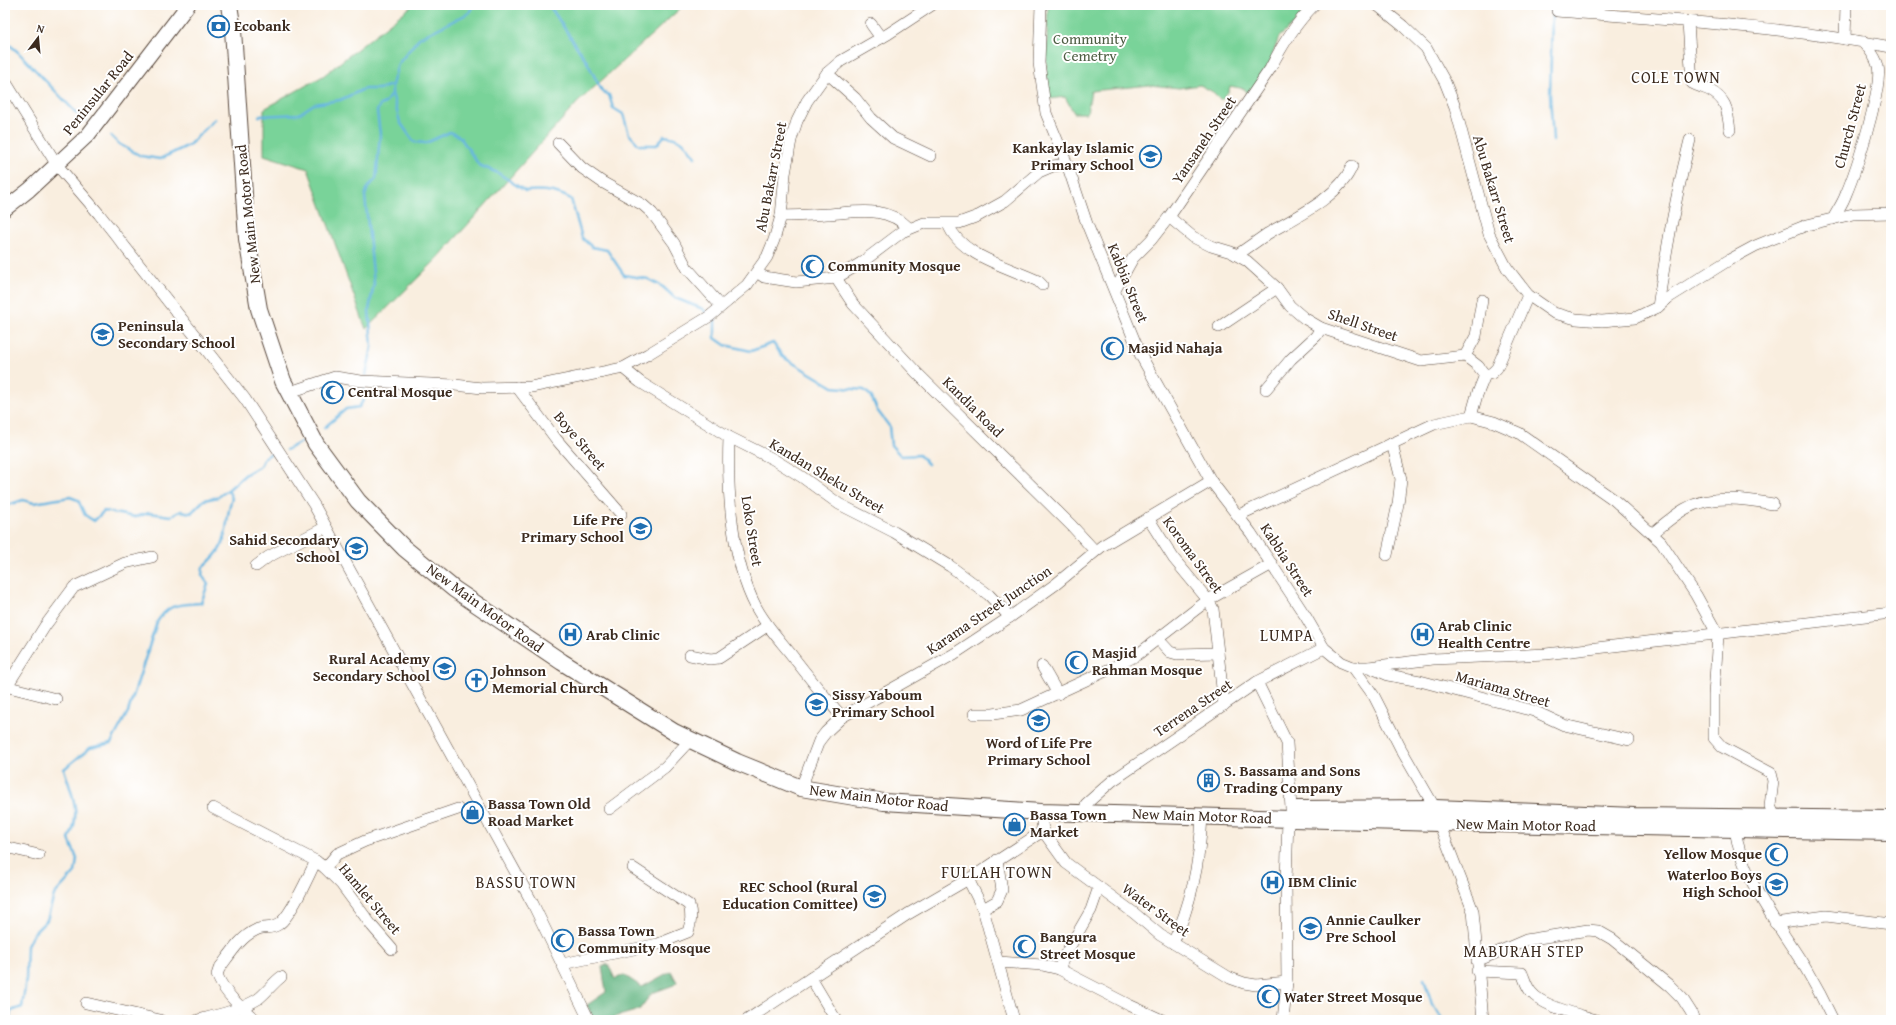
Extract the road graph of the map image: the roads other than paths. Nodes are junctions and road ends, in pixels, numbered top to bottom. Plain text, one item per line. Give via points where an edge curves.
1 (188, 5) edge
2 (229, 5) edge
3 (237, 5) edge
4 (932, 5) edge
5 (1040, 5) edge
6 (1314, 5) edge
7 (1376, 5) edge
8 (1846, 5) edge
9 (1557, 11) dead end
10 (1688, 22) junction
11 (872, 24) dead end
12 (881, 38) junction
13 (1845, 39) junction
14 (1864, 42) junction
15 (1891, 47) edge
16 (827, 73) junction
17 (5, 81) edge
18 (1730, 130) dead end
19 (1690, 140) dead end
20 (558, 143) dead end
21 (931, 156) dead end
22 (1067, 164) junction
23 (57, 165) junction
24 (1352, 166) dead end
25 (5, 209) edge
26 (1891, 213) edge
27 (781, 216) junction
28 (1169, 217) junction
29 (1833, 218) junction
30 (948, 224) junction
31 (909, 228) junction
32 (1237, 255) junction
33 (757, 272) junction
34 (836, 278) junction
35 (1042, 285) dead end
36 (1277, 288) junction
37 (1115, 290) junction
38 (1528, 294) junction
39 (1482, 300) dead end
40 (721, 306) junction
41 (1658, 307) junction
42 (1219, 327) dead end
43 (1321, 328) junction
44 (1466, 356) junction
45 (623, 368) junction
46 (1485, 375) junction
47 (517, 387) junction
48 (1266, 389) dead end
49 (296, 390) junction
50 (1471, 416) junction
51 (730, 437) junction
52 (1392, 443) junction
53 (1211, 481) junction
54 (1773, 504) dead end
55 (621, 514) dead end
56 (1239, 514) junction
57 (1148, 518) junction
58 (326, 527) junction
59 (1653, 533) junction
60 (1095, 551) junction
61 (1387, 555) dead end
62 (152, 557) dead end
63 (1272, 564) junction
64 (256, 566) dead end
65 (1208, 600) junction
66 (1891, 613) edge
67 (1010, 617) junction
68 (767, 626) junction
69 (1718, 635) junction
70 (1158, 639) junction
71 (1324, 648) junction
72 (1218, 653) junction
73 (690, 655) dead end
74 (1042, 666) dead end
75 (1353, 667) junction
76 (1369, 667) junction
77 (1257, 682) junction
78 (6, 686) edge
79 (1058, 694) junction
80 (56, 699) dead end
81 (1224, 705) junction
82 (974, 714) dead end
83 (842, 717) junction
84 (690, 740) junction
85 (1629, 740) dead end
86 (804, 780) junction
87 (1086, 804) junction
88 (213, 808) dead end
89 (458, 809) dead end
90 (609, 809) dead end
91 (1041, 812) junction
92 (1290, 814) junction
93 (1202, 816) junction
94 (1437, 816) junction
95 (1775, 817) junction
96 (1891, 819) edge
97 (1735, 822) junction
98 (1043, 831) junction
99 (1891, 832) edge
100 (5, 847) edge
101 (39, 855) dead end
102 (997, 860) junction
103 (321, 865) junction
104 (634, 868) dead end
105 (968, 879) junction
106 (1099, 887) junction
107 (983, 909) junction
108 (1774, 923) junction
109 (1891, 924) edge
110 (1173, 943) junction
111 (392, 949) dead end
112 (999, 962) junction
113 (562, 964) junction
114 (1477, 966) junction
115 (1059, 969) junction
116 (281, 977) dead end
117 (812, 978) junction
118 (1287, 982) junction
119 (86, 1004) dead end
120 (240, 1007) junction
121 (751, 1019) edge
122 (1158, 1019) edge
123 (160, 1020) edge
124 (198, 1020) edge
125 (256, 1020) edge
126 (589, 1020) edge
127 (836, 1020) edge
128 (1014, 1020) edge
129 (1283, 1020) edge
130 (1483, 1020) edge
131 (1596, 1020) edge
132 (1694, 1020) edge
133 (1833, 1020) edge

1 - 23 main road, Peninsular Road via 88,135
2 - 84 highway, New Main Motor Road via 248,239 259,309 283,381 316,444 358,501 404,548 454,590 617,698
3 - 49 highway, New Main Motor Road via 255,238 266,308
4 - 12 street, Abu Bakarr Street
5 - 22 street, Kabbia Street via 1041,88 1046,113
6 - 28 street, Yansaneh Street via 1302,16 1282,44 1270,70
7 - 38 street, Abu Bakarr Street via 1404,26 1426,48 1435,62 1455,107 1488,234 1507,268
8 - 13 street
9 - 10 street
10 - 13 street via 1746,26
10 - 18 street via 1692,83 1721,98 1726,105
11 - 12 street
12 - 16 street, Abu Bakarr Street
13 - 14 street
14 - 15 street
14 - 29 street, Church Street via 1878,67 1876,95 1848,188
16 - 21 street via 893,138
16 - 27 street, Abu Bakarr Street via 806,101 797,121 785,174
17 - 23 street
19 - 41 street via 1675,198
20 - 40 street via 582,168 643,205 652,214 674,243 686,268
22 - 30 street via 1039,172 1005,201 978,216
22 - 37 street, Kabbia Street via 1087,224
23 - 25 main road, Peninsular Road
23 - 58 street via 104,220 245,399
24 - 32 street via 1348,176 1310,209
26 - 29 street, Abu Bakarr Street via 1853,214
27 - 31 street via 878,212 900,220
27 - 33 street, Abu Bakarr Street via 767,257
28 - 32 street, Shell Street via 1194,237
28 - 37 street, Yansaneh Street via 1133,258
29 - 41 street, Abu Bakarr Street via 1807,224 1755,246 1668,298
30 - 31 street via 924,223
30 - 35 street via 951,233 974,252
31 - 34 street via 861,264
32 - 36 street, Shell Street
33 - 34 street via 764,277 796,282
33 - 40 street, Abu Bakarr Street via 747,285
34 - 60 street, Kandia Road via 853,304 916,372
36 - 42 street
36 - 43 street, Shell Street via 1290,306
37 - 53 street, Kabbia Street via 1140,354
38 - 41 street, Abu Bakarr Street via 1554,313 1582,320 1636,318
38 - 46 street via 1497,368
39 - 44 street via 1476,336
40 - 45 street, Abu Bakarr Street via 710,316
43 - 44 street, Shell Street via 1421,361
43 - 48 street
44 - 46 street
45 - 47 street, Abu Bakarr Street via 531,387
45 - 51 street, Kandan Sheku Street via 640,382
46 - 50 street
47 - 49 street, Abu Bakarr Street via 482,388 361,381 335,377
47 - 55 street, Boye Street via 556,439
49 - 86 highway, New Main Motor Road via 322,440 364,496 409,543 459,583 615,688 677,725 740,756
50 - 52 street via 1434,424
50 - 59 street via 1494,422 1519,433 1613,499
51 - 67 street, Kandan Sheku Street via 773,459 839,504 894,532 950,566 989,595
51 - 68 street, Loko Street via 728,471 736,546 755,606
52 - 56 street
52 - 61 street via 1401,479
53 - 56 street, Kabbia Street
53 - 57 street, Karama Street Junction
54 - 59 street via 1733,499 1705,502 1686,508
56 - 63 street, Kabbia Street
57 - 60 street, Karama Street Junction
57 - 65 street, Koroma Street via 1174,559
58 - 64 street via 268,557
58 - 113 street via 533,904
59 - 69 street via 1692,588
60 - 67 street, Karama Street Junction via 1056,584
62 - 78 street via 126,563 74,587
63 - 65 street
63 - 71 street, Kabbia Street
65 - 70 street
65 - 72 street, Koroma Street via 1213,609
66 - 69 street
67 - 83 street, Karama Street Junction via 947,658
68 - 73 street via 718,658
68 - 83 street, Loko Street
69 - 76 street via 1546,654 1433,659
69 - 95 street via 1714,738 1722,747 1771,773 1773,781 1770,806
70 - 72 street via 1170,652 1177,654
70 - 79 street via 1137,655
71 - 75 street via 1341,662
71 - 77 street, Terrena Street
72 - 81 street, Koroma Street
74 - 79 street
75 - 76 street
75 - 94 street via 1374,696
76 - 85 street, Mariama Street via 1388,675 1534,711 1564,725
77 - 81 street, Terrena Street
77 - 92 street via 1287,743
78 - 80 street
79 - 82 street via 1022,710
81 - 87 street, Terrena Street via 1112,781
83 - 86 street, Karama Street Junction via 820,741
84 - 90 street via 665,767
84 - 91 highway, New Main Motor Road via 801,788 884,802
86 - 87 highway, New Main Motor Road via 884,795 959,801
87 - 92 highway, New Main Motor Road via 1187,805
88 - 103 street, Hamlet Street
89 - 103 street via 365,841
91 - 93 highway, New Main Motor Road
91 - 98 street, Water Street
92 - 93 highway, New Main Motor Road
92 - 94 highway, New Main Motor Road
92 - 118 street via 1286,881
93 - 110 street via 1193,888
94 - 97 highway, New Main Motor Road via 1634,816
94 - 114 street via 1473,911
95 - 96 highway, New Main Motor Road
95 - 97 highway, New Main Motor Road
97 - 99 highway, New Main Motor Road
97 - 108 street via 1744,864
98 - 102 street
98 - 106 street, Water Street via 1066,864
100 - 101 street
102 - 105 street
102 - 107 street via 1002,890 997,901
103 - 111 street, Hamlet Street via 341,884
103 - 120 street via 287,916 269,929 258,929 247,934 218,969 217,975 222,987
104 - 113 street via 689,905 688,932 658,944
105 - 107 street
105 - 117 street via 908,914
106 - 110 street, Water Street
106 - 115 street via 1091,910
107 - 112 street
108 - 109 street via 1826,916
108 - 133 street via 1806,968
110 - 118 street, Water Street via 1230,978 1244,983
112 - 115 street
112 - 128 street
113 - 126 street
114 - 130 street
114 - 131 street via 1522,973 1526,985 1535,997 1566,1011
114 - 132 street via 1526,940 1588,930 1598,931 1612,938 1670,986 1682,998
115 - 122 street
116 - 120 street via 259,998
117 - 121 street
117 - 127 street
118 - 129 street
119 - 123 street
120 - 124 street
120 - 125 street

